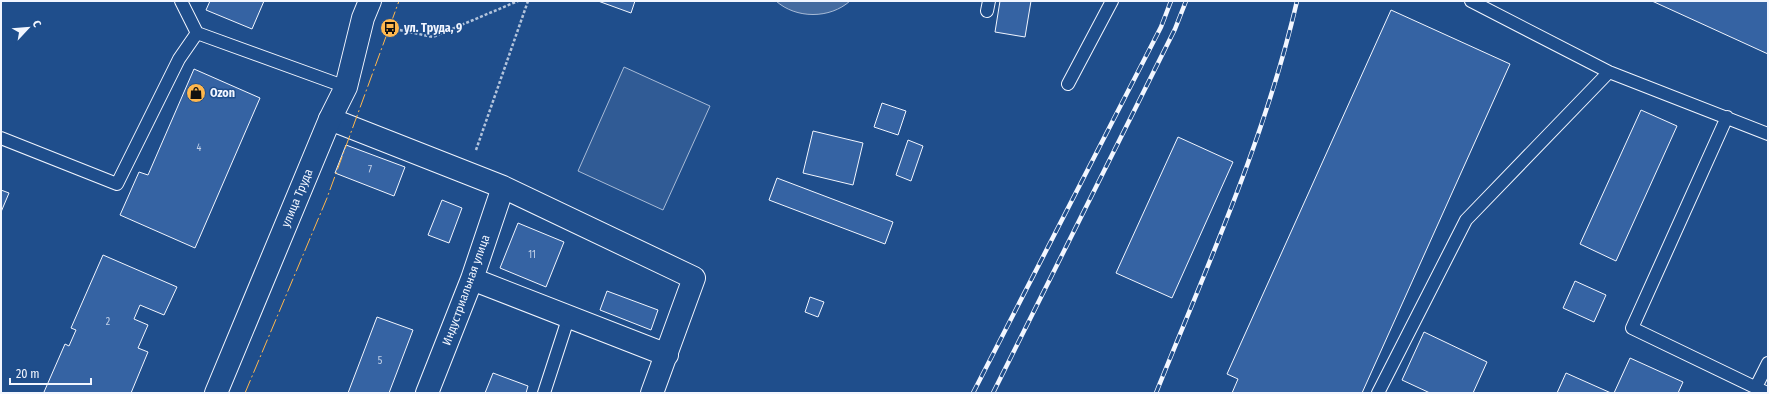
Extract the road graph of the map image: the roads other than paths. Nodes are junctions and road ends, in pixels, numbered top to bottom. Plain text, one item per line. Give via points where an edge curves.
1 (181, 1) edge
2 (370, 1) edge
3 (1112, 1) edge
4 (1471, 1) edge
5 (197, 33) junction
6 (1609, 72) junction
7 (1068, 84) dead end
8 (346, 87) junction
9 (1727, 117) junction
10 (330, 119) junction
11 (1768, 134) edge
12 (1, 138) edge
13 (503, 187) junction
14 (472, 279) junction
15 (569, 316) junction
16 (667, 355) junction
17 (1768, 363) edge
18 (1756, 387) junction
19 (216, 393) edge
20 (427, 393) edge
21 (544, 393) edge
22 (652, 393) edge
23 (1378, 393) edge
24 (1767, 393) edge

1 - 5 lane
2 - 8 street, улица Труда via 363,18
3 - 7 lane
4 - 6 lane
5 - 8 lane
5 - 12 lane via 179,59 118,184
6 - 9 lane
6 - 23 lane via 1466,220
8 - 10 street, улица Труда
9 - 11 lane
9 - 18 lane via 1632,328
10 - 13 street
10 - 19 street, улица Труда
13 - 14 street, Индустриальная улица
13 - 16 street via 694,278
14 - 15 street
14 - 20 street, Индустриальная улица
15 - 16 street
15 - 21 lane
16 - 22 street
17 - 18 lane
18 - 24 lane

